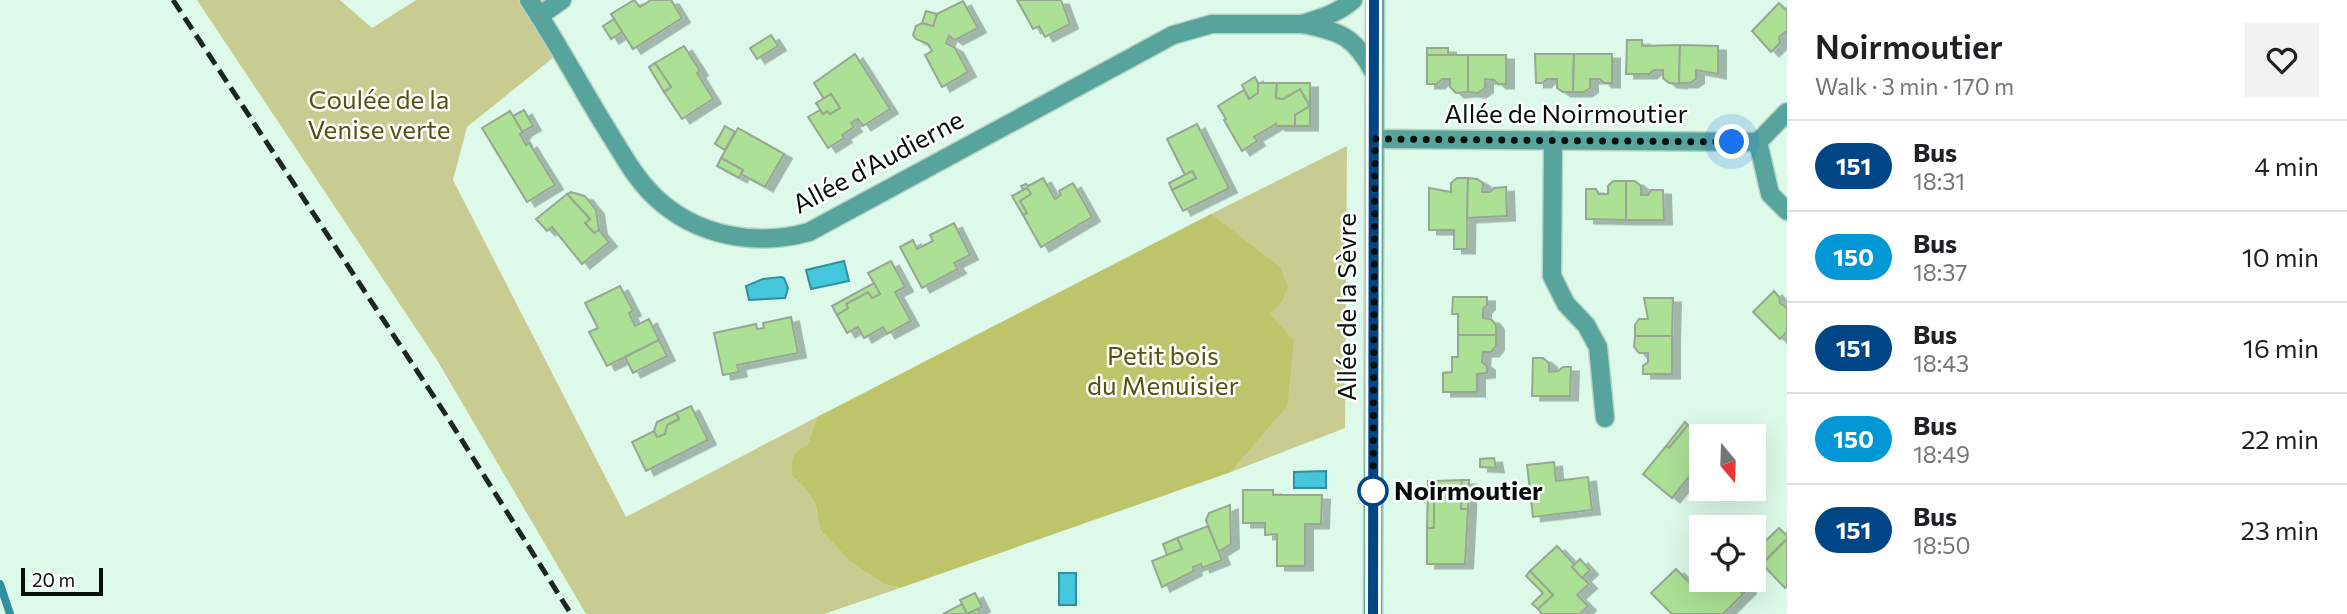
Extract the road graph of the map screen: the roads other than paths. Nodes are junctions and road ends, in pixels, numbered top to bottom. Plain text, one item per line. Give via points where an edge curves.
1 (528, 0) edge
2 (562, 0) edge
3 (1353, 0) edge
4 (1374, 0) edge
5 (539, 16) junction
6 (1302, 24) junction
7 (1374, 74) junction
8 (1787, 112) edge
9 (1375, 139) junction
10 (1553, 140) junction
11 (1758, 142) junction
12 (1787, 211) edge
13 (1605, 418) dead end
14 (1373, 614) edge

1 - 5 street, Allée d'Audierne
2 - 5 street
3 - 6 street, Allée d'Audierne via 1343,9
4 - 7 street, Allée de la Sèvre
5 - 6 street, Allée d'Audierne via 625,158 654,196 697,225 730,236 761,239 808,232 1173,35 1212,24
6 - 7 street, Allée d'Audierne via 1353,41
7 - 9 street, Allée de la Sèvre
8 - 11 street
9 - 10 street, Allée de Noirmoutier
9 - 14 street, Allée de la Sèvre
10 - 11 street, Allée de Noirmoutier
10 - 13 street via 1552,276 1598,347
11 - 12 street via 1770,194

